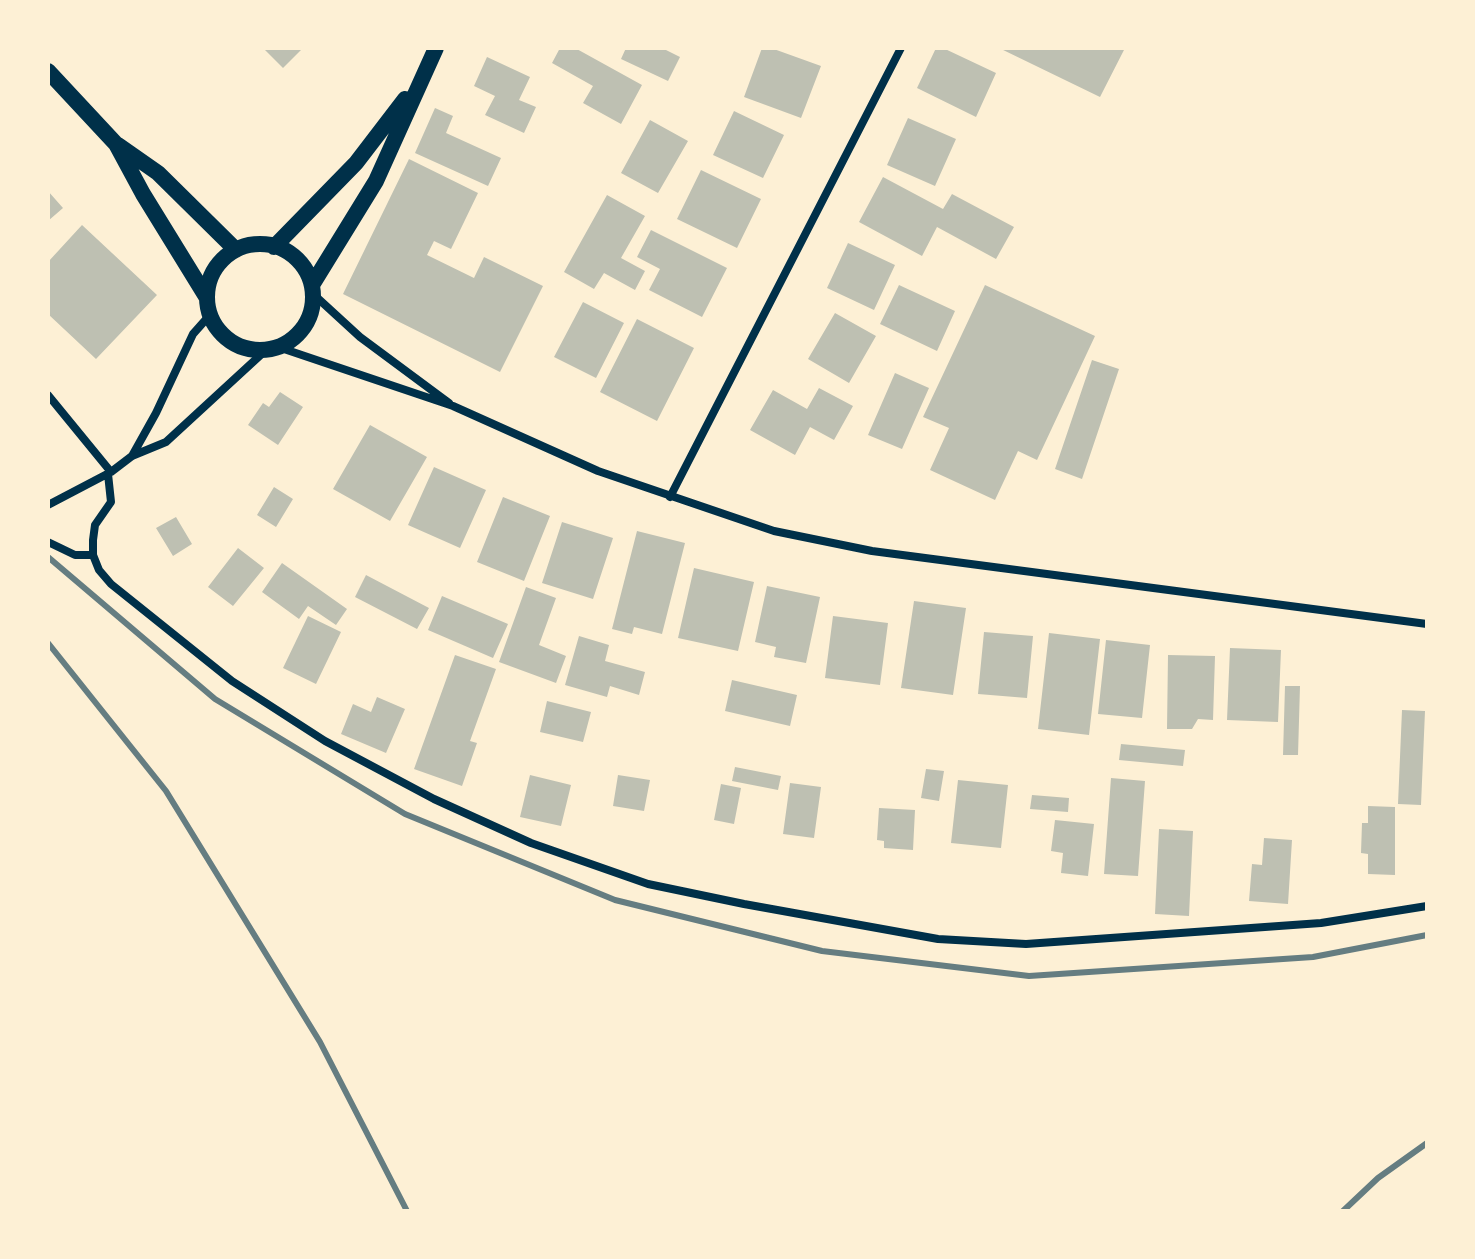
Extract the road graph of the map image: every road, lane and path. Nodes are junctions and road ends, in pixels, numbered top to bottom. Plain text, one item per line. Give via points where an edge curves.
1 (436, 48) edge
2 (901, 48) edge
3 (48, 71) edge
4 (421, 79) junction
5 (116, 144) junction
6 (274, 247) junction
7 (236, 250) junction
8 (312, 289) junction
9 (207, 298) junction
10 (209, 316) junction
11 (272, 349) junction
12 (48, 395) edge
13 (453, 406) junction
14 (132, 456) junction
15 (110, 473) junction
16 (670, 497) junction
17 (48, 505) edge
18 (48, 542) edge
19 (93, 555) junction
20 (1427, 624) edge
21 (1427, 906) edge

1 - 4 main road
2 - 16 street
3 - 5 main road
4 - 6 main road via 356,163
4 - 8 main road via 376,181
5 - 7 main road via 158,173
5 - 9 main road
6 - 7 main road via 261,244
6 - 8 main road via 305,269
7 - 9 main road via 214,270
8 - 11 main road via 310,315 302,329
8 - 13 street via 360,337
9 - 10 main road
10 - 11 main road via 232,343
10 - 14 street via 193,334
11 - 13 street via 321,360
11 - 14 street via 166,442
12 - 15 street
13 - 16 street
14 - 15 street
15 - 17 street
15 - 19 street via 111,502 95,525
16 - 20 street via 774,531 872,551
18 - 19 street via 75,555
19 - 21 street via 111,584 232,681 325,741 531,843 648,884 938,939 1026,944 1321,923

